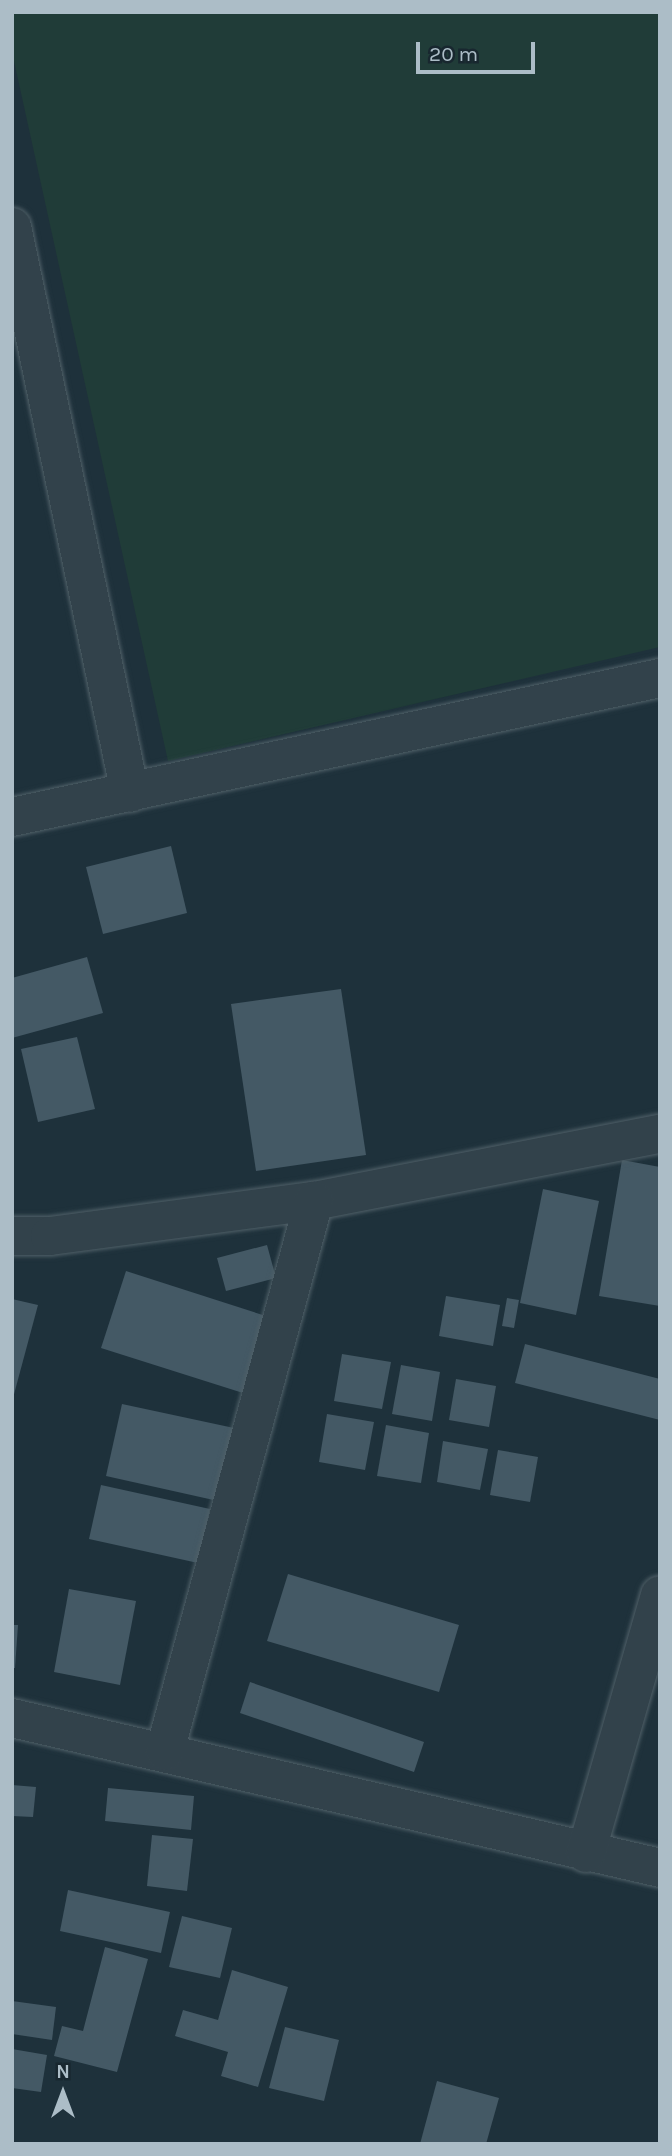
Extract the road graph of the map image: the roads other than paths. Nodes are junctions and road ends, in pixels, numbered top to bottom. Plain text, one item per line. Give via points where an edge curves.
1 (12, 227) edge
2 (660, 678) edge
3 (130, 793) junction
4 (12, 817) edge
5 (660, 1134) edge
6 (314, 1201) junction
7 (12, 1236) edge
8 (660, 1595) edge
9 (12, 1718) edge
10 (165, 1751) junction
11 (586, 1853) junction
12 (660, 1868) edge

1 - 3 street
2 - 3 street
3 - 4 street
5 - 6 street
6 - 7 street via 50,1236
6 - 10 street
8 - 11 street
9 - 10 street
10 - 11 street
11 - 12 street

